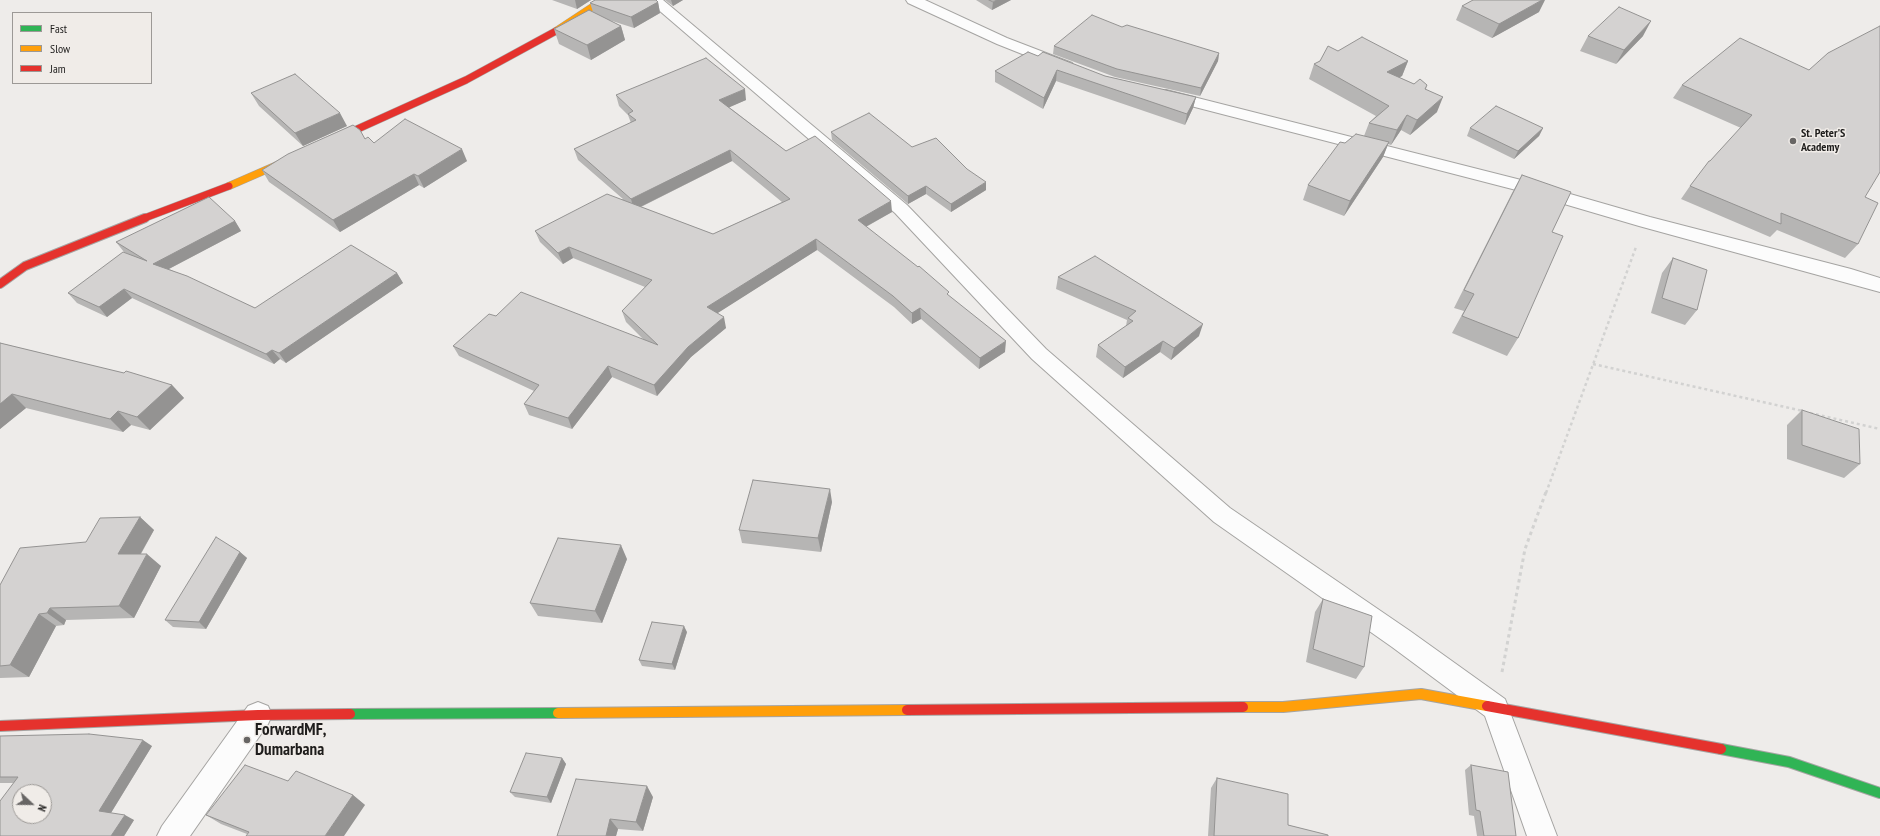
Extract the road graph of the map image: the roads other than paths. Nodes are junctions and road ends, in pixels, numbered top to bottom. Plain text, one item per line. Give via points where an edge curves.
1 (603, 0) edge
2 (654, 0) edge
3 (914, 0) edge
4 (1082, 71) edge
5 (1147, 91) edge
6 (322, 145) edge
7 (301, 155) edge
8 (0, 284) edge
9 (1880, 285) edge
10 (1495, 708) junction
11 (258, 715) junction
12 (0, 726) edge
13 (1880, 793) edge
14 (172, 836) edge
15 (1542, 836) edge

1 - 6 street via 549,36 466,80
2 - 10 street via 901,209 1039,354 1222,515 1401,639
3 - 4 street via 1002,41
5 - 9 street via 1502,181
7 - 8 street via 243,181 25,266
10 - 11 street via 1421,694 1283,707
10 - 13 street via 1789,762
10 - 15 street
11 - 12 street
11 - 14 street

